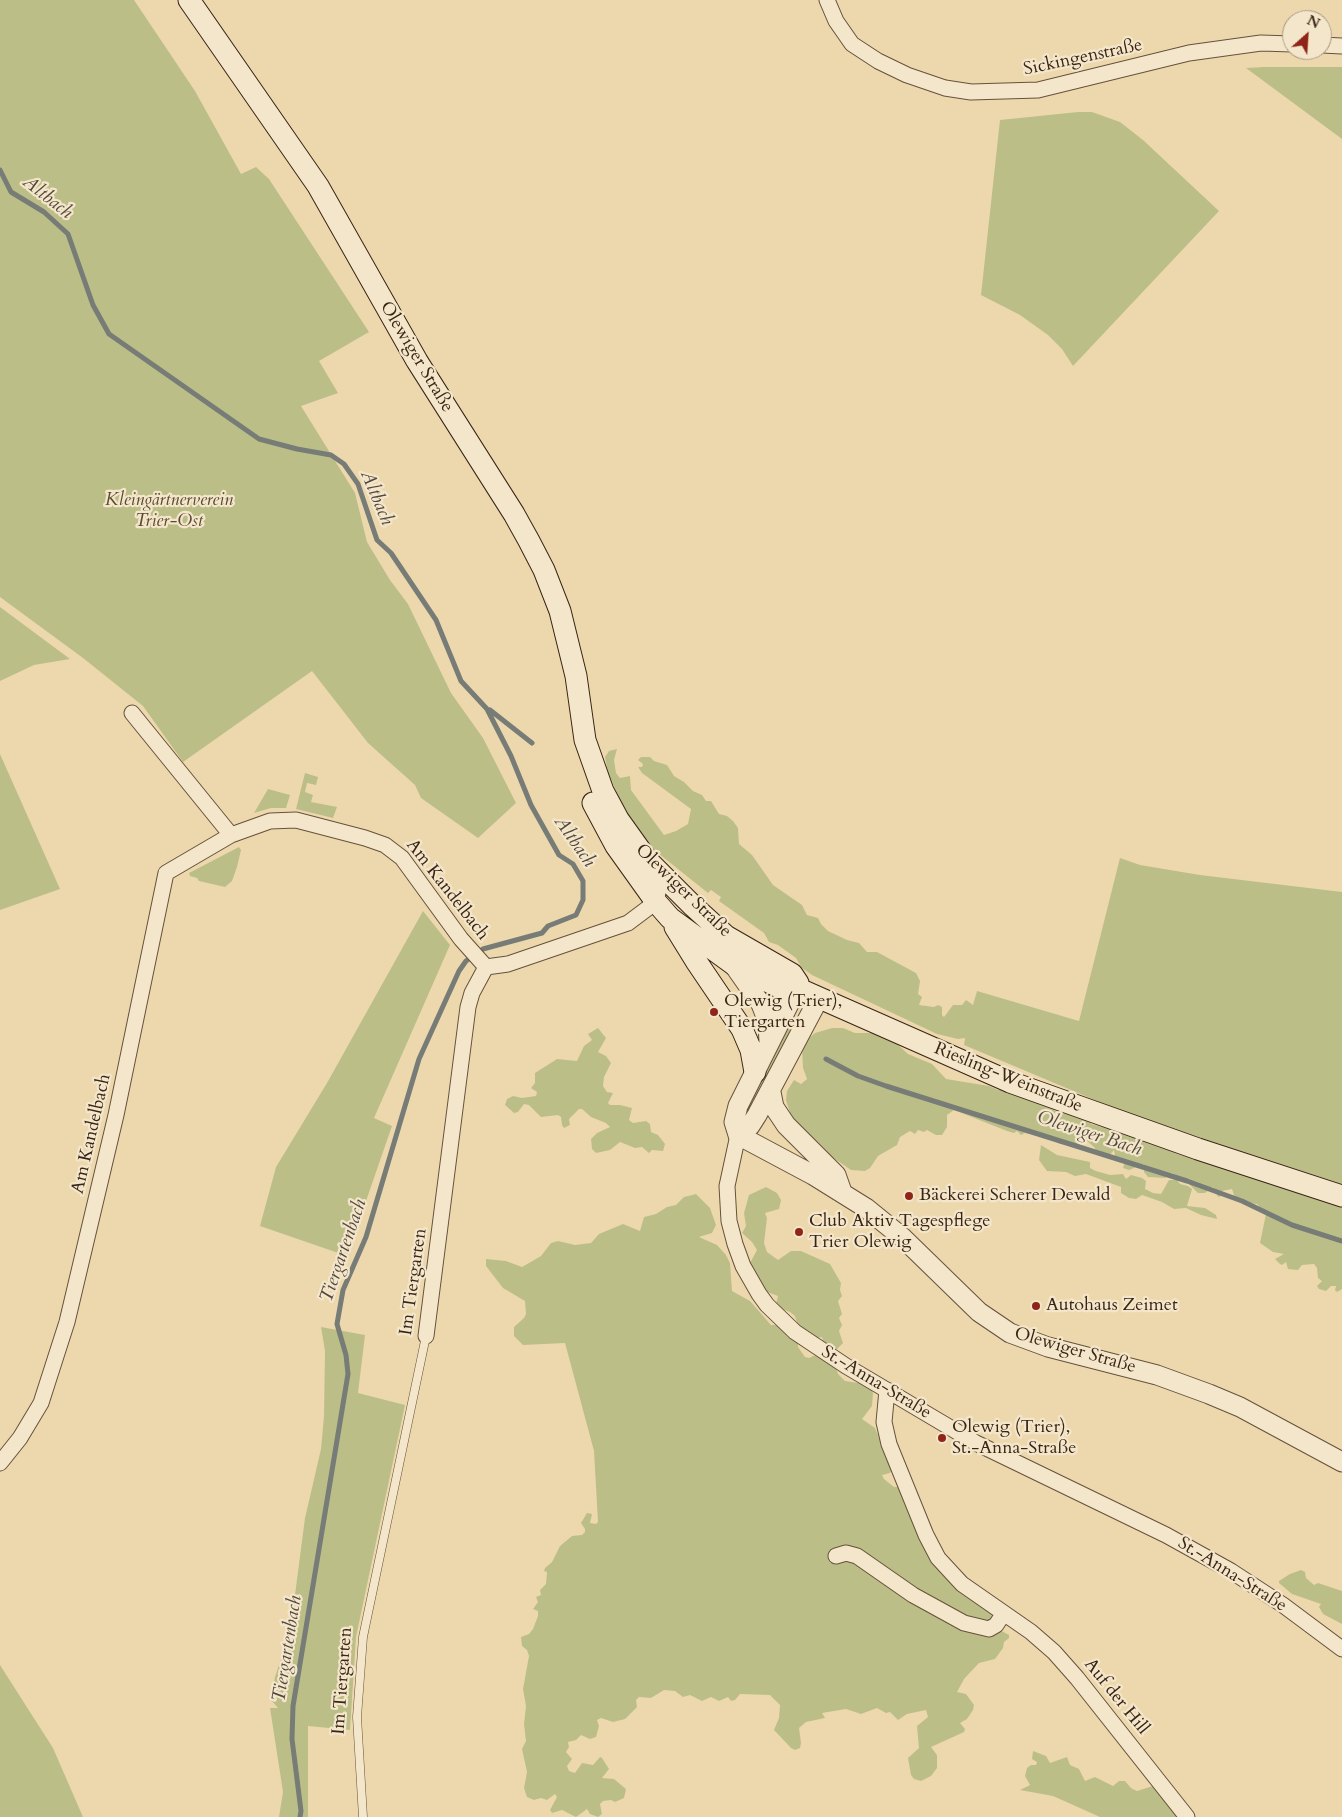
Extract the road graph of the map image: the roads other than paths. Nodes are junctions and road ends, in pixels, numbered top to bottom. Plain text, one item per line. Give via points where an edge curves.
1 (189, 0) edge
2 (827, 0) edge
3 (1282, 44) edge
4 (132, 713) dead end
5 (585, 740) junction
6 (231, 835) junction
7 (657, 871) junction
8 (656, 902) junction
9 (670, 918) junction
10 (478, 959) junction
11 (733, 964) junction
12 (797, 988) junction
13 (819, 998) junction
14 (769, 1042) junction
15 (755, 1072) junction
16 (771, 1092) junction
17 (738, 1135) junction
18 (842, 1192) junction
19 (1342, 1196) edge
20 (426, 1336) joint
21 (887, 1390) junction
22 (1342, 1462) edge
23 (0, 1463) edge
24 (836, 1556) dead end
25 (1004, 1613) junction
26 (1342, 1649) edge
27 (363, 1817) edge
28 (1187, 1817) edge

1 - 5 main road, Olewiger Straße via 318,186 417,361 529,541 552,589 565,629
2 - 3 street, Sickingenstraße via 847,38 878,61 907,75 971,92 1038,90 1189,53 1262,43
4 - 6 street
5 - 7 main road, Olewiger Straße via 618,819
5 - 8 main road, Olewiger Straße via 585,768 594,805 616,846
6 - 10 street, Am Kandelbach via 260,823 288,820 385,845 402,858
6 - 23 street, Am Kandelbach via 170,868 164,878 118,1106 67,1322 41,1403
7 - 8 street via 659,888
7 - 12 main road, Olewiger Straße via 726,936 792,974
8 - 9 main road, Olewiger Straße
8 - 10 street via 618,928 508,964
9 - 11 main road, Olewiger Straße
9 - 15 main road via 742,1029 751,1050
10 - 20 street, Im Tiergarten via 468,1007
11 - 12 main road, Olewiger Straße via 787,991
11 - 14 street via 761,1004 768,1022
12 - 13 main road, Olewiger Straße
12 - 14 street, St.-Anna-Straße
13 - 16 street
13 - 19 main road, Riesling-Weinstraße via 1010,1082
14 - 15 street, St.-Anna-Straße
15 - 17 street, St.-Anna-Straße via 736,1114 734,1122
16 - 17 street via 750,1126
16 - 18 street via 774,1107 786,1125 836,1175
17 - 18 street, Olewiger Straße
17 - 21 street, St.-Anna-Straße via 727,1186 729,1221 752,1284 767,1305 806,1341
18 - 22 street, Olewiger Straße via 903,1238 979,1312 1010,1333 1040,1345 1157,1375 1210,1394
20 - 27 lane, Im Tiergarten via 362,1637 357,1717
21 - 25 street, Auf der Hill via 884,1422 889,1444 934,1550 962,1584
21 - 26 street, St.-Anna-Straße via 995,1453 1205,1556 1267,1594
24 - 25 street via 857,1556 913,1595 964,1623 989,1629
25 - 28 street, Auf der Hill via 1031,1632 1065,1665

